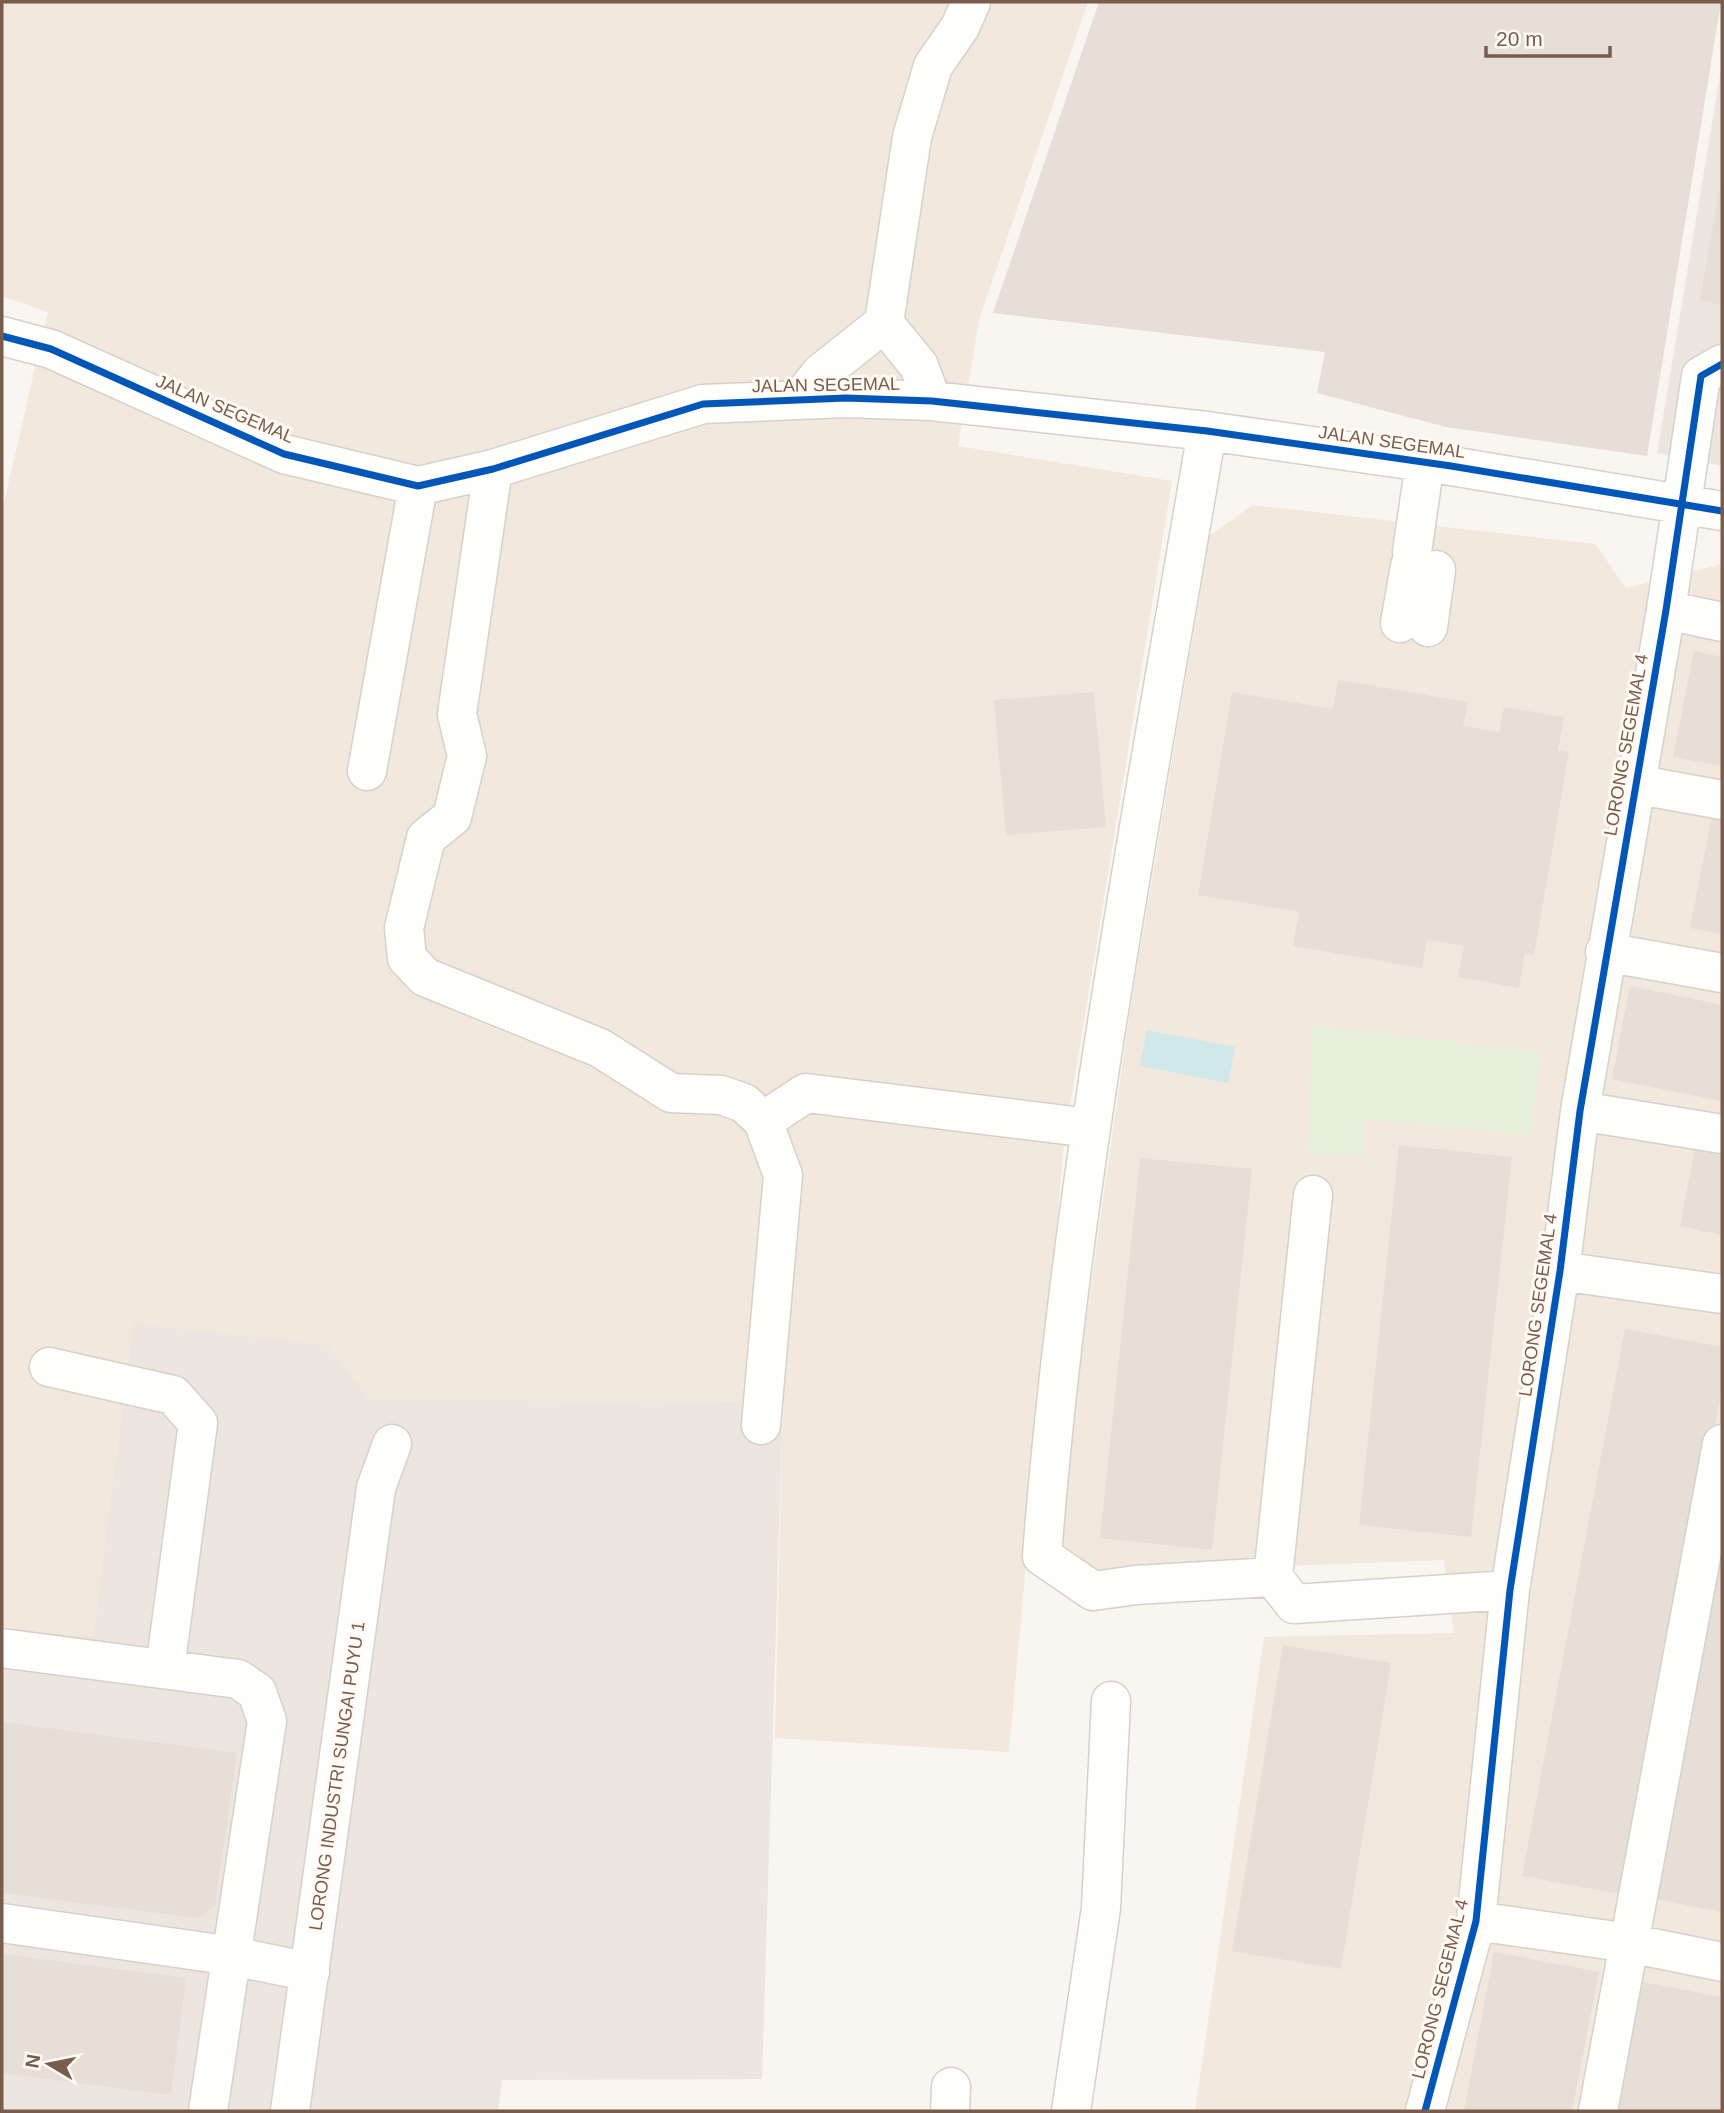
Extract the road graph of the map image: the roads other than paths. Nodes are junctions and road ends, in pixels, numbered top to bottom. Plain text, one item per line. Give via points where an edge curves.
1 (971, 2) edge
2 (884, 323) junction
3 (2, 336) edge
4 (1722, 364) edge
5 (800, 400) junction
6 (932, 401) junction
7 (1207, 431) junction
8 (1438, 464) junction
9 (493, 469) junction
10 (418, 486) junction
11 (1683, 502) junction
12 (1722, 511) edge
13 (1666, 610) junction
14 (1722, 622) edge
15 (1414, 625) dead end
16 (367, 771) dead end
17 (1634, 784) junction
18 (1722, 800) edge
19 (1605, 952) junction
20 (1722, 973) edge
21 (1580, 1111) junction
22 (763, 1121) junction
23 (1090, 1128) junction
24 (1722, 1134) edge
25 (1313, 1195) dead end
26 (1560, 1271) junction
27 (1722, 1294) edge
28 (49, 1367) dead end
29 (761, 1426) dead end
30 (392, 1444) dead end
31 (1722, 1444) edge
32 (1273, 1577) junction
33 (1510, 1590) junction
34 (2, 1648) edge
35 (165, 1669) junction
36 (1111, 1701) dead end
37 (1476, 1921) junction
38 (2, 1923) edge
39 (1629, 1943) junction
40 (233, 1956) junction
41 (1722, 1962) edge
42 (310, 1972) junction
43 (208, 2111) edge
44 (290, 2111) edge
45 (1071, 2111) edge
46 (1425, 2111) edge
47 (1598, 2111) edge

1 - 2 street via 933,66 912,137
2 - 5 street via 821,373
2 - 6 street via 919,366
3 - 10 street, JALAN SEGEMAL via 51,349 284,454
4 - 11 street, LORONG SEGEMAL 4 via 1702,376
5 - 6 street, JALAN SEGEMAL
5 - 9 street, JALAN SEGEMAL via 703,404
6 - 7 street, JALAN SEGEMAL
7 - 8 street, JALAN SEGEMAL
7 - 23 street
8 - 11 street, JALAN SEGEMAL
8 - 15 street
9 - 10 street, JALAN SEGEMAL
9 - 22 street via 457,714 467,756 452,817 426,838 404,928 407,958 425,976 600,1048 671,1093 721,1095 744,1103
10 - 16 street
11 - 12 street, JALAN SEGEMAL
11 - 13 street, LORONG SEGEMAL 4
13 - 14 street
13 - 17 street, LORONG SEGEMAL 4
17 - 18 street
17 - 19 street, LORONG SEGEMAL 4
19 - 20 street
19 - 21 street, LORONG SEGEMAL 4
21 - 24 street
21 - 26 street, LORONG SEGEMAL 4
22 - 23 street via 806,1093
22 - 29 street via 783,1175
23 - 32 street via 1052,1430 1042,1556 1093,1591
25 - 32 street
26 - 27 street
26 - 33 street, LORONG SEGEMAL 4
28 - 35 street via 173,1395 198,1423
30 - 42 street, LORONG INDUSTRI SUNGAI PUYU 1 via 376,1488
31 - 39 street
32 - 33 street via 1294,1604
33 - 37 street, LORONG SEGEMAL 4
34 - 35 street
35 - 40 street via 238,1679 257,1692 267,1721
36 - 45 street via 1101,1908
37 - 39 street
37 - 46 street, LORONG SEGEMAL 4
38 - 40 street
39 - 41 street
39 - 47 street
40 - 42 street
40 - 43 street
42 - 44 street, LORONG INDUSTRI SUNGAI PUYU 1

